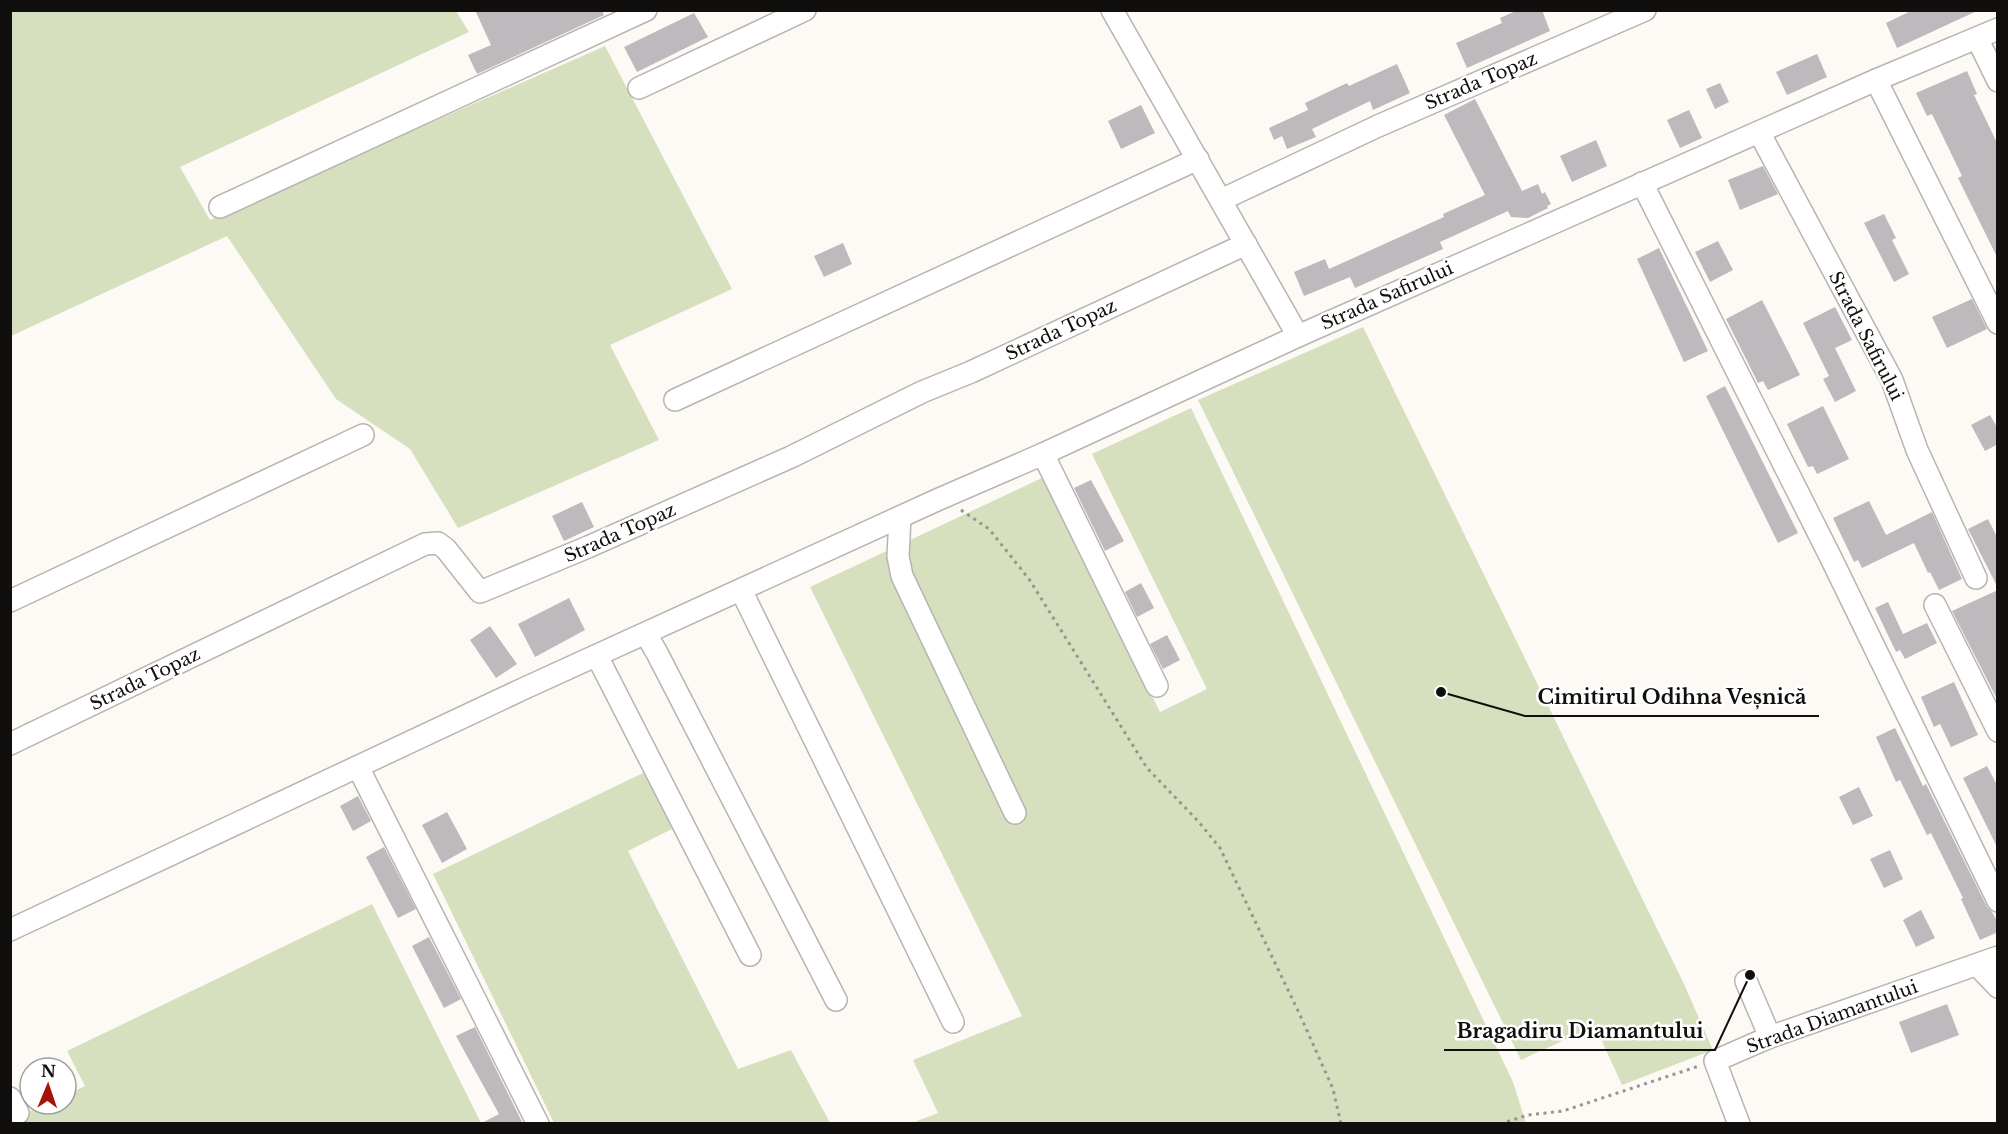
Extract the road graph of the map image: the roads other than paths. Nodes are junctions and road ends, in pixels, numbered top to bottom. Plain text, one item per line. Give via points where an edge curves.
1 (646, 10) edge
2 (805, 10) edge
3 (1112, 10) edge
4 (1645, 10) edge
5 (1998, 29) edge
6 (1977, 38) junction
7 (1876, 80) junction
8 (1998, 81) edge
9 (639, 88) dead end
10 (1759, 132) junction
11 (1198, 159) junction
12 (1642, 183) junction
13 (1221, 200) junction
14 (220, 207) dead end
15 (1246, 244) junction
16 (1998, 323) edge
17 (1298, 336) junction
18 (675, 400) dead end
19 (363, 435) dead end
20 (1043, 454) junction
21 (900, 518) junction
22 (1976, 578) dead end
23 (741, 590) junction
24 (10, 601) edge
25 (1935, 605) dead end
26 (646, 634) junction
27 (597, 656) junction
28 (1157, 686) dead end
29 (1998, 731) edge
30 (10, 744) edge
31 (358, 767) junction
32 (1015, 813) dead end
33 (1998, 901) edge
34 (10, 930) edge
35 (750, 955) dead end
36 (1998, 957) edge
37 (1977, 965) junction
38 (1746, 981) dead end
39 (1998, 987) edge
40 (836, 1000) dead end
41 (953, 1022) dead end
42 (1770, 1037) junction
43 (538, 1124) edge
44 (1739, 1124) edge

1 - 14 street
2 - 9 street
3 - 11 street
4 - 13 street, Strada Topaz via 1378,126
5 - 6 street, Strada Safirului
6 - 7 street, Strada Safirului
6 - 8 street
7 - 10 street, Strada Safirului
7 - 16 street
10 - 12 street, Strada Safirului
10 - 22 street, Strada Safirului via 1892,380 1917,450
11 - 13 street
11 - 18 street
12 - 17 street, Strada Safirului
12 - 33 street
13 - 15 street
15 - 17 street
15 - 30 street, Strada Topaz via 922,392 791,457 480,592 446,549 438,543 424,544
17 - 20 street, Strada Safirului
19 - 24 street
20 - 21 street, Strada Safirului
20 - 28 street
21 - 23 street, Strada Safirului
21 - 32 street via 898,556 902,576
23 - 26 street, Strada Safirului
23 - 41 street
25 - 29 street
26 - 27 street, Strada Safirului
26 - 40 street
27 - 31 street, Strada Safirului
27 - 35 street
31 - 34 street, Strada Safirului
31 - 43 street
36 - 37 street, Strada Diamantului
37 - 39 street
37 - 42 street, Strada Diamantului
38 - 42 street
42 - 44 street, Strada Diamantului via 1714,1061

